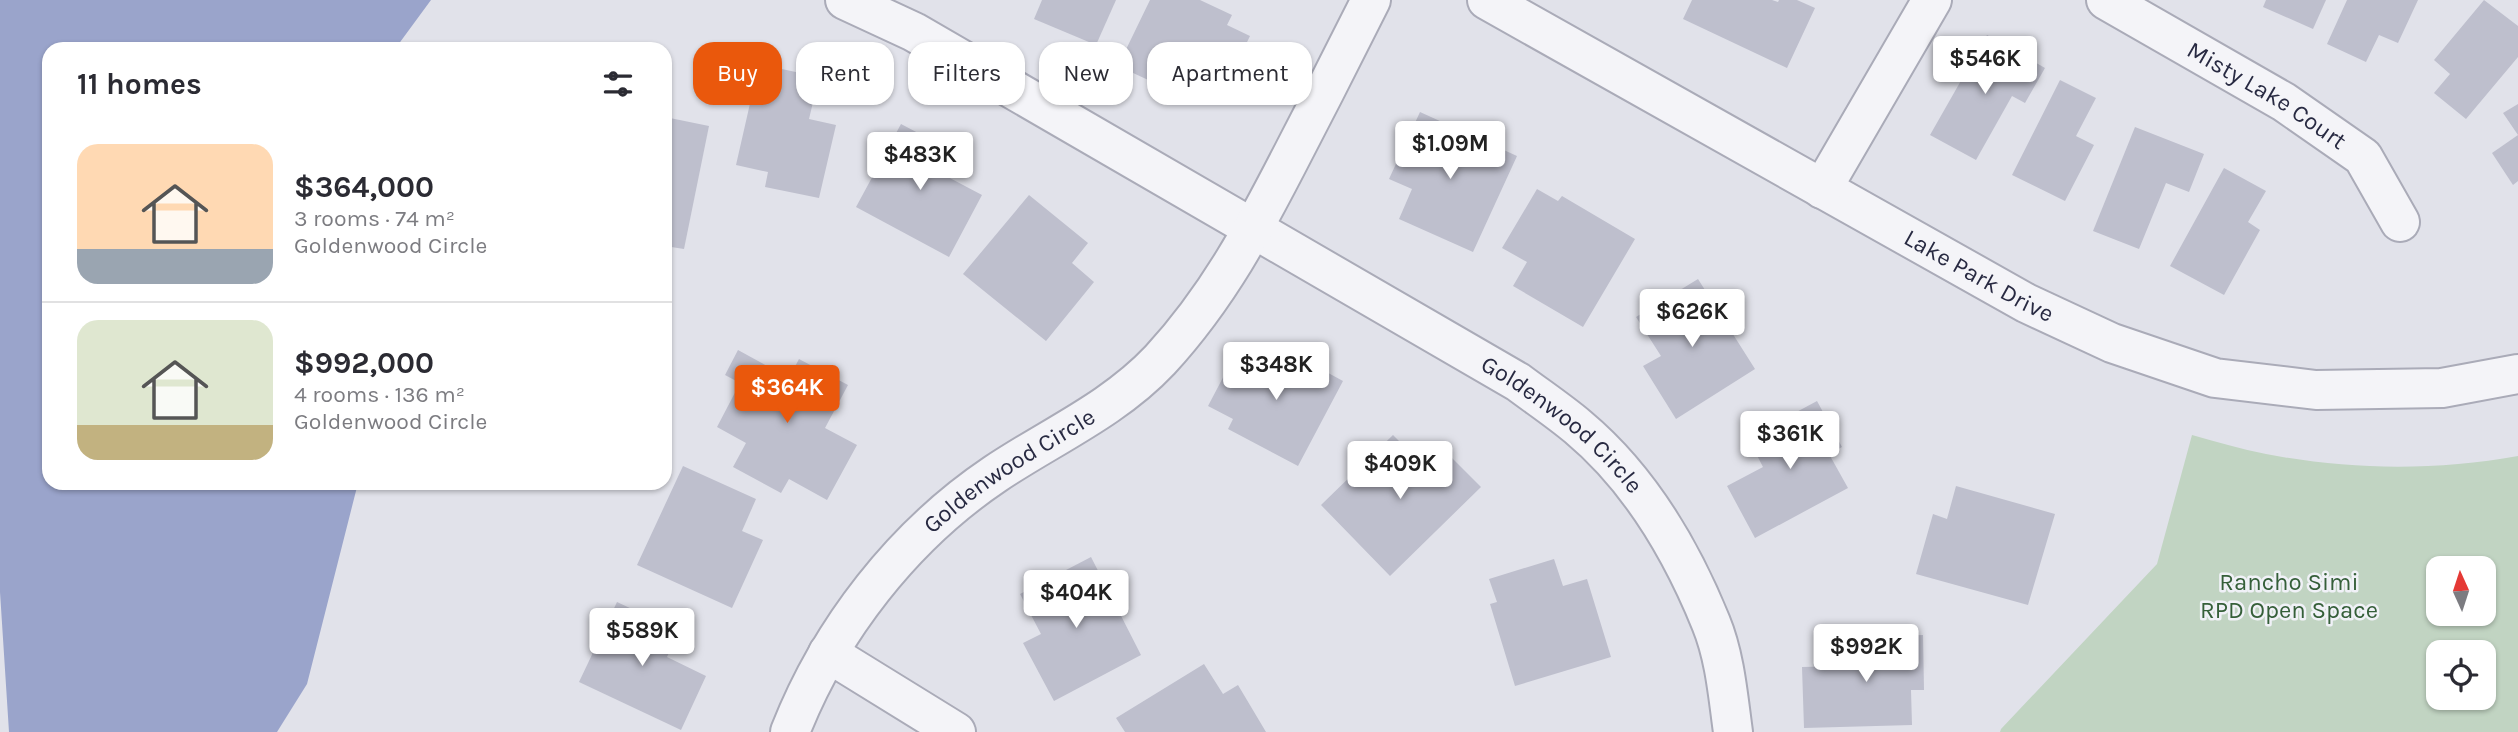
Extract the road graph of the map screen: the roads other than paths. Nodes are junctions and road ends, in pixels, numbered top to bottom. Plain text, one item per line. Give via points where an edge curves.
1 (845, 0) edge
2 (1371, 0) edge
3 (1487, 0) edge
4 (1931, 0) edge
5 (2106, 0) edge
6 (1822, 189) junction
7 (2400, 222) dead end
8 (1254, 229) junction
9 (2518, 374) edge
10 (828, 653) junction
11 (790, 732) edge
12 (956, 732) edge
13 (1733, 732) edge

1 - 8 street via 914,32
2 - 8 street, Goldenwood Circle
3 - 6 street, Lake Park Drive
4 - 6 street
5 - 7 street, Misty Lake Court via 2284,102 2363,157
6 - 9 street, Lake Park Drive via 2026,303 2112,343 2215,378 2316,390 2442,388
8 - 10 street, Goldenwood Circle via 1212,297 1158,361 1100,411 994,475 936,520 883,575
8 - 13 street, Goldenwood Circle via 1518,382 1578,427 1622,471 1661,521 1711,624 1726,677
10 - 11 street, Goldenwood Circle
10 - 12 street

